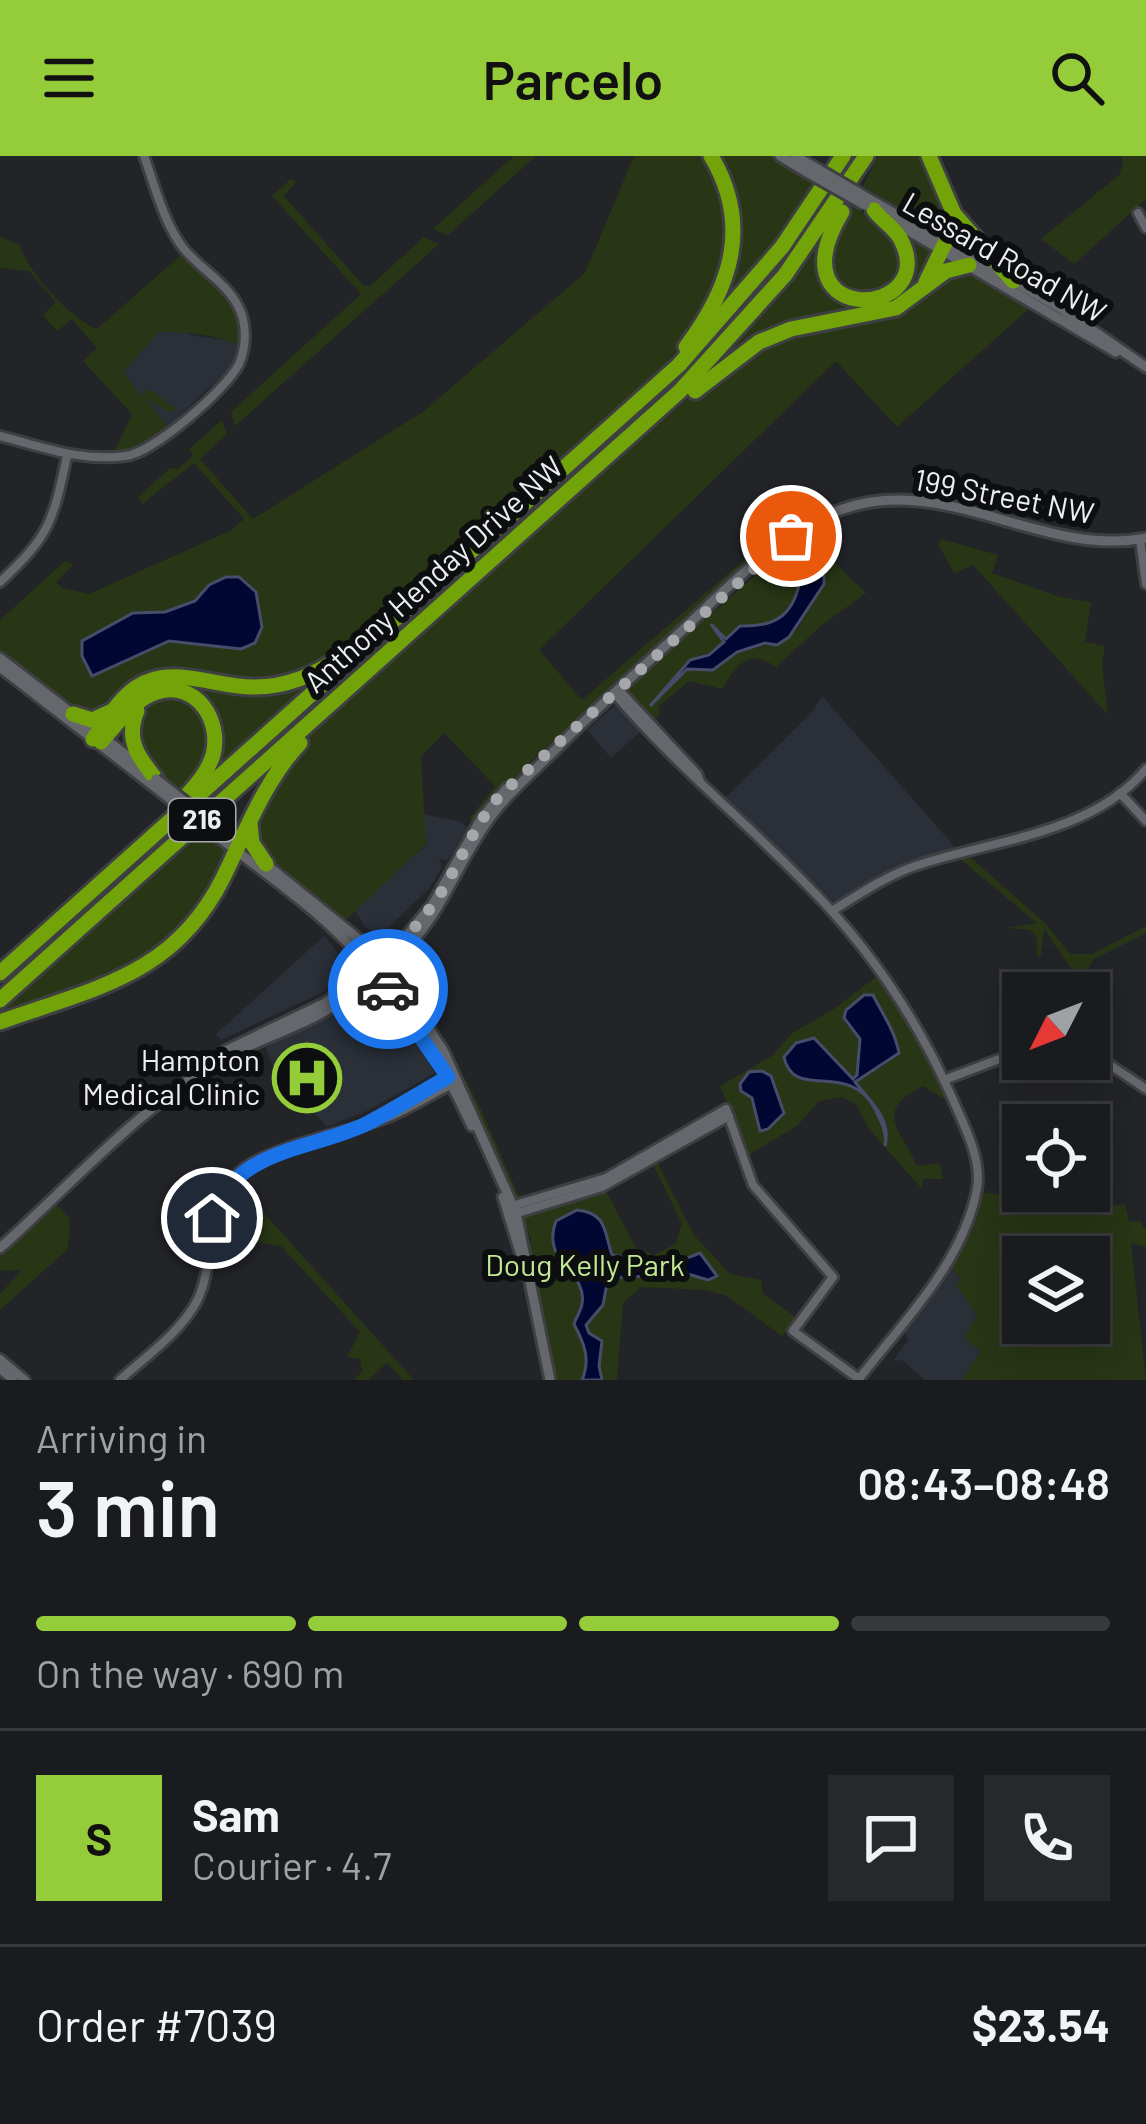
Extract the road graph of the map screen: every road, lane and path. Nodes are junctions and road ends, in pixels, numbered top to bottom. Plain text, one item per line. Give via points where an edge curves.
1 (144, 156) edge
2 (711, 156) edge
3 (780, 156) edge
4 (795, 156) edge
5 (832, 156) edge
6 (843, 156) edge
7 (870, 156) edge
8 (928, 156) edge
9 (807, 167) junction
10 (869, 204) junction
11 (1138, 213) dead end
12 (1146, 228) edge
13 (944, 246) junction
14 (969, 265) junction
15 (1013, 281) junction
16 (743, 296) junction
17 (913, 298) junction
18 (1144, 366) edge
19 (626, 414) junction
20 (0, 436) edge
21 (624, 441) junction
22 (67, 456) junction
23 (1143, 539) edge
24 (0, 582) edge
25 (1146, 584) edge
26 (413, 604) junction
27 (404, 639) junction
28 (0, 663) edge
29 (616, 691) junction
30 (150, 694) junction
31 (114, 709) junction
32 (73, 714) junction
33 (98, 739) junction
34 (1146, 769) edge
35 (154, 782) junction
36 (1120, 793) junction
37 (1146, 821) edge
38 (250, 823) junction
39 (237, 846) junction
40 (257, 863) junction
41 (224, 875) junction
42 (88, 894) junction
43 (832, 911) junction
44 (379, 970) junction
45 (0, 973) edge
46 (353, 994) junction
47 (0, 1000) edge
48 (400, 1004) junction
49 (0, 1022) edge
50 (1002, 1058) edge
51 (1110, 1065) edge
52 (453, 1079) junction
53 (946, 1084) junction
54 (1146, 1089) edge
55 (146, 1116) junction
56 (512, 1210) junction
57 (0, 1248) edge
58 (0, 1359) edge
59 (0, 1369) edge
60 (859, 1379) edge
61 (13, 1380) edge
62 (25, 1380) edge
63 (120, 1380) edge
64 (550, 1380) edge

1 - 22 street via 183,248 235,300 245,331 240,360 152,447 124,457
2 - 19 highway via 730,205 727,276 696,333
3 - 9 main road, Lessard Road NW
4 - 9 main road, Lessard Road NW
5 - 16 highway
6 - 16 highway, Anthony Henday Drive NW / 216
7 - 10 highway via 825,248 830,281 854,301 885,296 905,270 901,240
7 - 21 highway, Anthony Henday Drive NW / 216 via 767,298
8 - 15 highway via 954,214
9 - 10 main road, Lessard Road NW, bridge
10 - 13 main road, Lessard Road NW
11 - 12 street
13 - 14 main road, Lessard Road NW
13 - 15 main road, Lessard Road NW
13 - 17 highway
14 - 17 highway via 946,271
14 - 18 main road, Lessard Road NW
15 - 18 main road, Lessard Road NW
16 - 19 highway, Anthony Henday Drive NW / 216
17 - 21 highway via 759,342
19 - 26 highway, Anthony Henday Drive NW / 216
20 - 22 street
21 - 27 highway, Anthony Henday Drive NW / 216
22 - 24 street via 50,527
23 - 25 street
23 - 29 main road, 199 Street NW via 1076,539 933,501 862,504 791,536
26 - 31 highway via 325,668 289,682 257,687 160,677
26 - 42 highway, Anthony Henday Drive NW / 216
27 - 38 highway via 291,752
27 - 47 highway, Anthony Henday Drive NW / 216
28 - 32 main road
28 - 33 main road
29 - 43 street
29 - 44 main road, 199 Street NW via 493,814 439,908
30 - 33 highway
30 - 35 highway via 131,734
30 - 42 highway via 172,689 195,697 211,717 214,752 185,797
31 - 32 highway via 92,720
31 - 33 highway
32 - 33 main road
33 - 35 main road
34 - 36 street
35 - 39 main road, bridge
36 - 37 street
36 - 43 street via 1040,831 908,868
38 - 39 highway
38 - 40 highway
39 - 40 main road
39 - 40 main road
39 - 41 highway
40 - 41 highway
40 - 44 main road
40 - 44 main road via 345,926
41 - 49 highway via 190,931 157,959
42 - 45 highway, Anthony Henday Drive NW / 216
43 - 53 street via 898,994
44 - 46 main road, 199 Street NW
44 - 48 main road
44 - 52 main road via 418,1012
44 - 55 main road, 199 Street NW via 239,1041
46 - 48 main road via 380,992
46 - 55 main road, 199 Street NW via 230,1054
48 - 52 main road
50 - 53 street
51 - 54 street
52 - 56 main road
52 - 63 street via 384,1119 256,1162 235,1177 214,1211 193,1307
53 - 60 street via 976,1159 976,1194 953,1253
55 - 57 main road, 199 Street NW
56 - 60 street via 602,1187 728,1113 753,1185 833,1279 793,1331
56 - 64 main road
58 - 62 street
59 - 61 street

